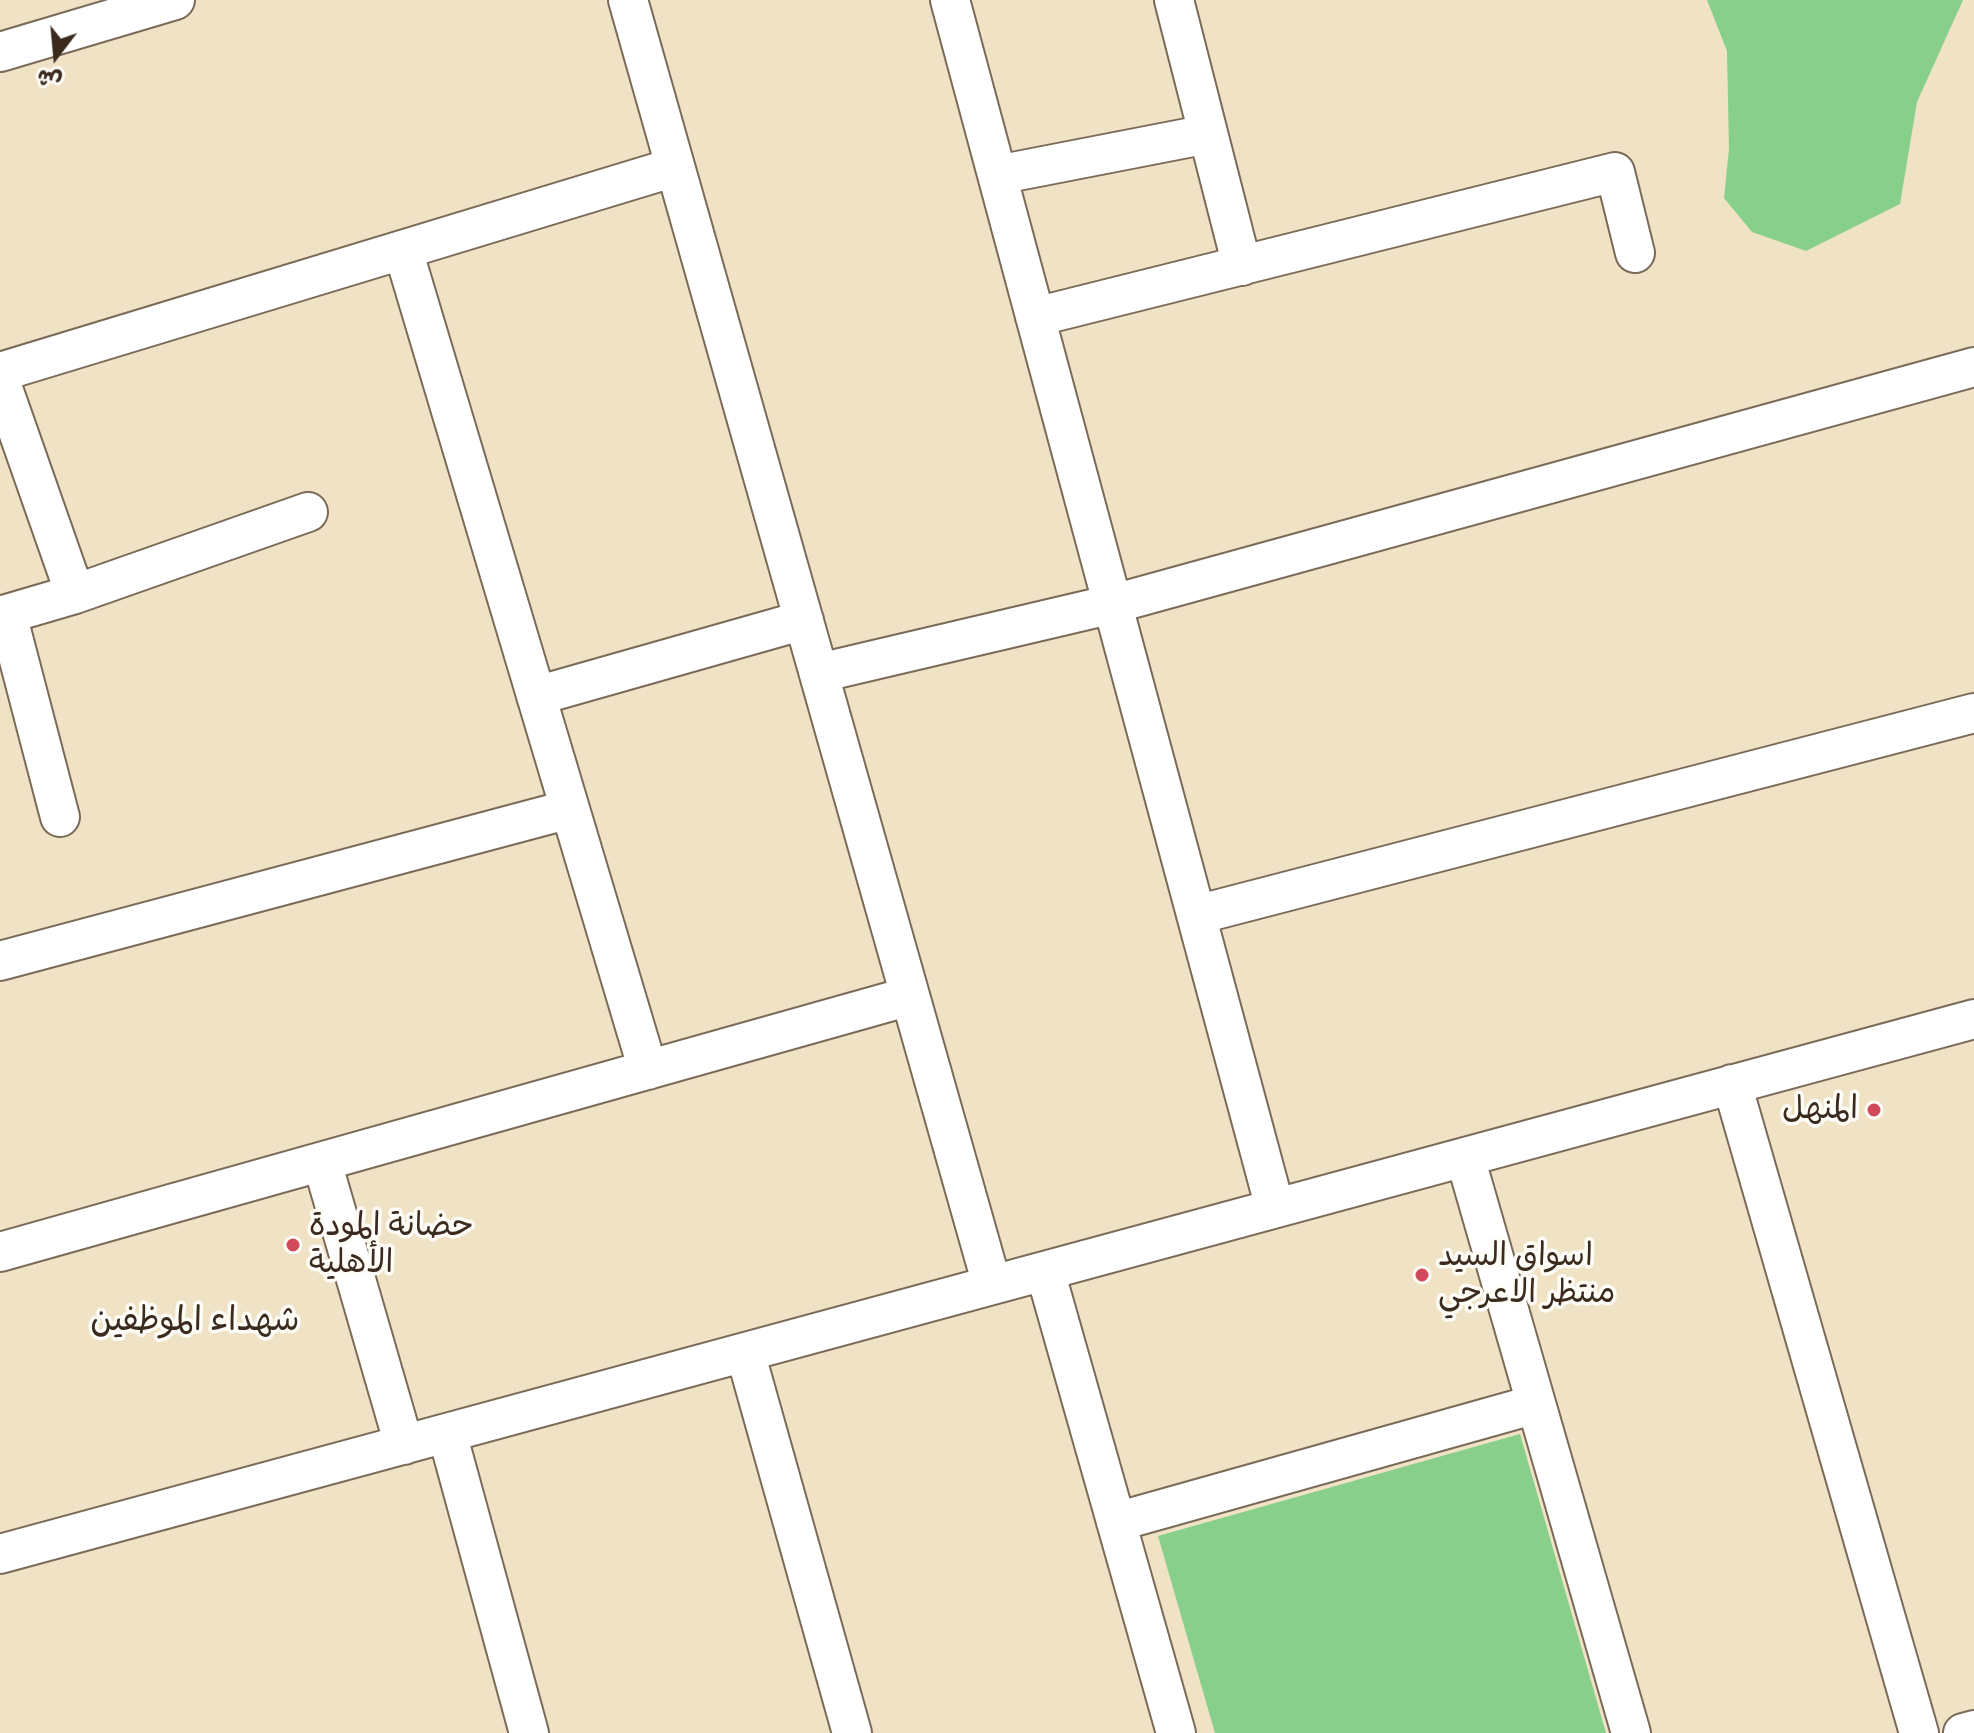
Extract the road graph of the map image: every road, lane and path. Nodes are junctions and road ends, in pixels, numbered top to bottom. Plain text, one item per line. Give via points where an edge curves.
1 (175, 0) edge
2 (628, 0) edge
3 (950, 0) edge
4 (1174, 0) edge
5 (0, 52) edge
6 (1208, 134) junction
7 (675, 167) junction
8 (997, 175) junction
9 (403, 250) junction
10 (1635, 253) dead end
11 (1242, 266) junction
12 (1035, 317) junction
13 (1974, 367) edge
14 (0, 372) edge
15 (0, 380) edge
16 (308, 512) dead end
17 (75, 594) junction
18 (1113, 604) junction
19 (4, 615) edge
20 (804, 620) junction
21 (819, 673) junction
22 (536, 696) junction
23 (1974, 713) edge
24 (570, 809) junction
25 (60, 817) dead end
26 (1196, 915) junction
27 (0, 961) edge
28 (910, 996) junction
29 (1974, 1019) edge
30 (648, 1070) junction
31 (1732, 1084) junction
32 (1465, 1157) junction
33 (322, 1162) junction
34 (1275, 1208) junction
35 (0, 1252) edge
36 (1045, 1271) junction
37 (992, 1285) junction
38 (745, 1352) junction
39 (1536, 1404) junction
40 (447, 1433) junction
41 (404, 1445) junction
42 (1116, 1522) junction
43 (0, 1554) edge
44 (1974, 1730) edge
45 (529, 1733) edge
46 (852, 1733) edge
47 (1176, 1733) edge
48 (1631, 1733) edge
49 (1919, 1733) edge
50 (1963, 1733) edge

1 - 5 street
2 - 7 street
3 - 8 street
4 - 6 street
6 - 8 street
6 - 11 street
7 - 9 street
7 - 20 street
8 - 12 street
9 - 14 street
9 - 22 street
10 - 11 street via 1615,172
11 - 12 street
12 - 18 street
13 - 18 street
15 - 17 street
16 - 17 street
17 - 19 street
18 - 21 street
18 - 26 street
19 - 25 street
20 - 21 street
20 - 22 street
21 - 28 street
22 - 24 street
23 - 26 street
24 - 27 street
24 - 30 street
26 - 34 street
28 - 30 street
28 - 37 street
29 - 31 street
30 - 33 street
31 - 32 street
31 - 49 street
32 - 34 street
32 - 39 street
33 - 35 street
33 - 41 street
34 - 36 street
36 - 37 street
36 - 42 street
37 - 38 street
38 - 40 street
38 - 46 street
39 - 42 street
39 - 48 street
40 - 41 street
40 - 45 street
41 - 43 street
42 - 47 street
44 - 50 street

